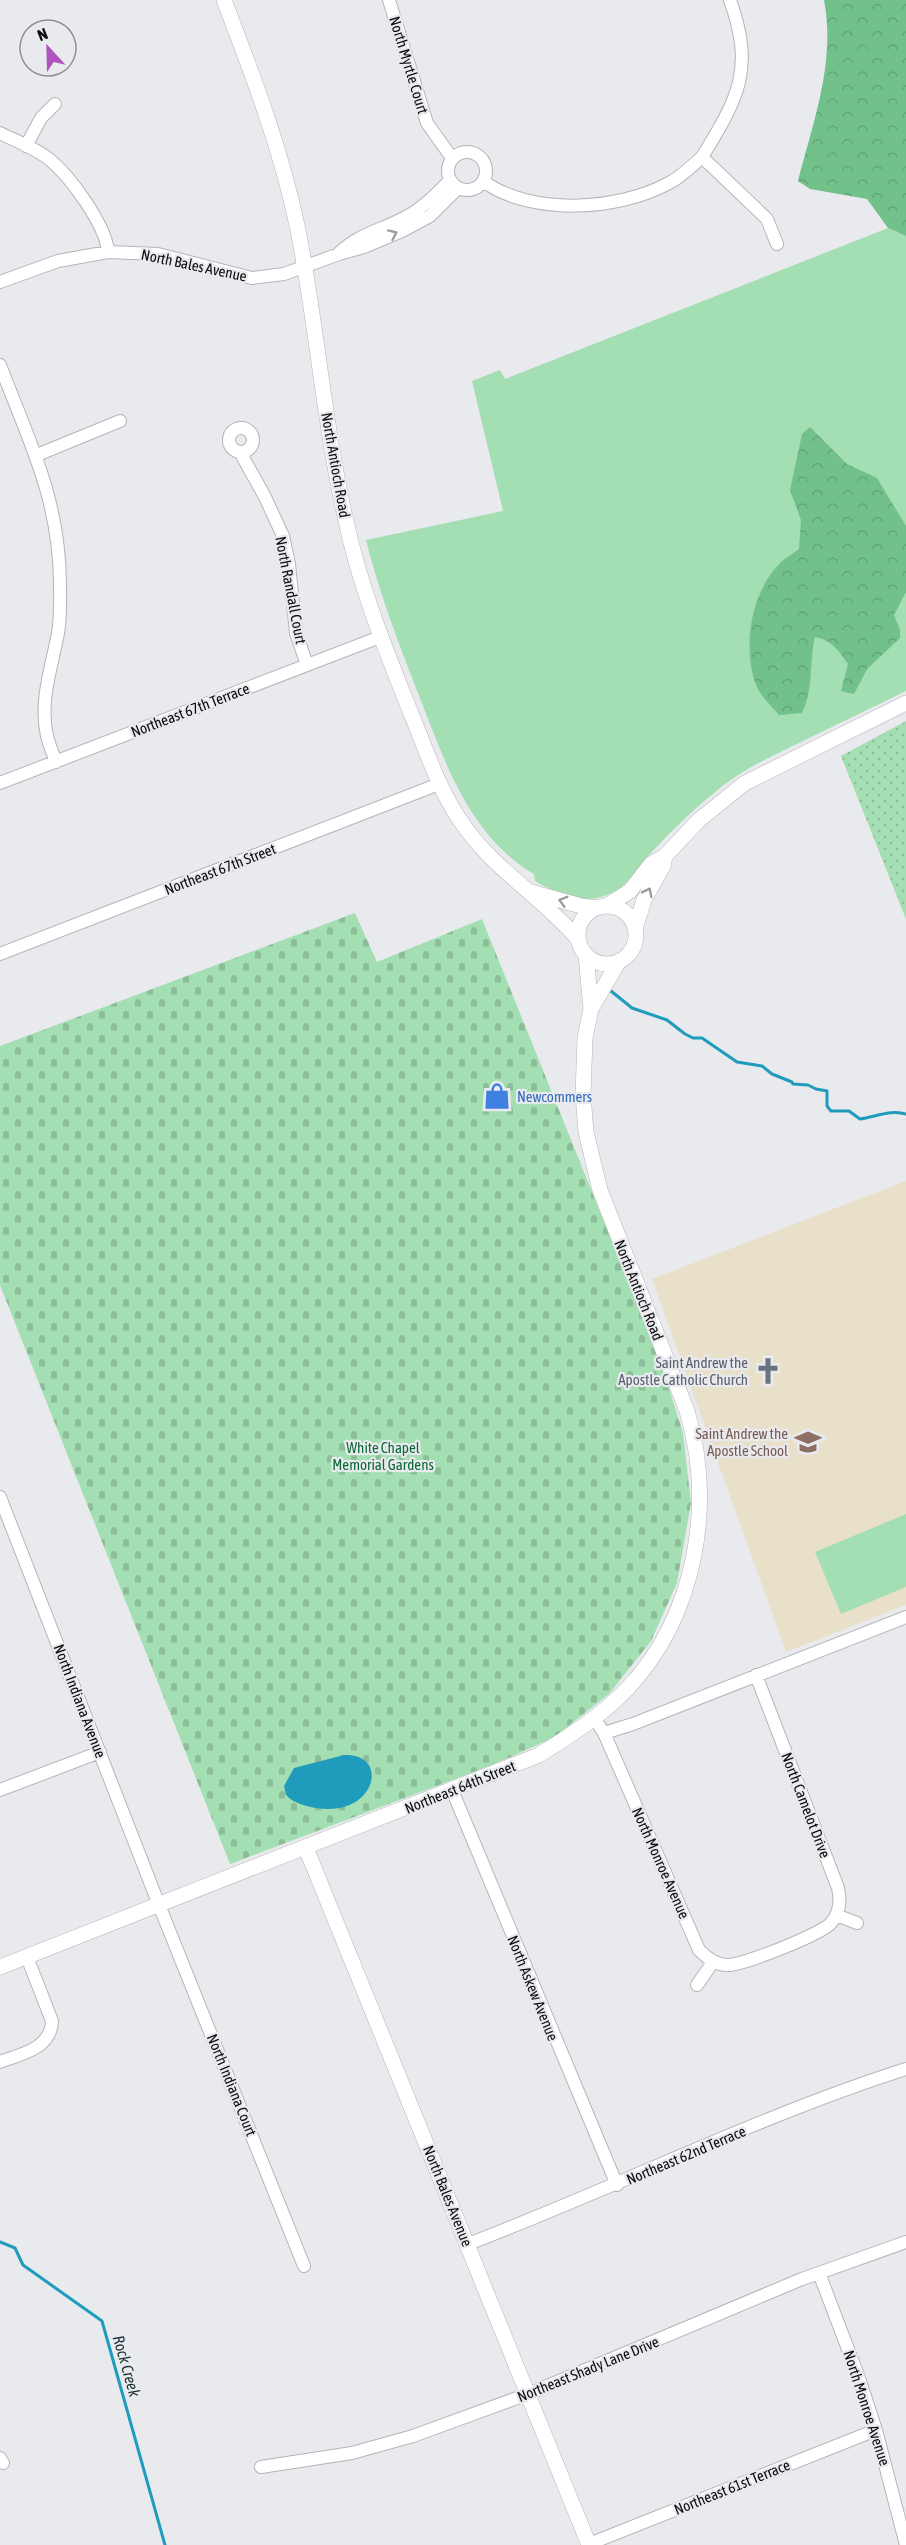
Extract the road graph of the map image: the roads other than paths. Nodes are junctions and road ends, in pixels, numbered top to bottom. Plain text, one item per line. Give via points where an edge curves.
1 (224, 0) edge
2 (389, 0) edge
3 (730, 0) edge
4 (55, 104) dead end
5 (3, 136) edge
6 (26, 146) junction
7 (702, 157) junction
8 (452, 158) junction
9 (483, 181) junction
10 (454, 184) junction
11 (777, 244) dead end
12 (108, 252) junction
13 (304, 269) junction
14 (0, 282) edge
15 (0, 365) edge
16 (120, 421) dead end
17 (240, 452) dead end
18 (37, 455) junction
19 (380, 637) junction
20 (308, 665) junction
21 (906, 703) edge
22 (56, 762) junction
23 (0, 783) edge
24 (439, 783) junction
25 (665, 856) junction
26 (531, 892) junction
27 (601, 907) junction
28 (635, 929) junction
29 (578, 939) junction
30 (0, 954) edge
31 (586, 955) junction
32 (619, 961) junction
33 (591, 1009) junction
34 (0, 1497) edge
35 (906, 1617) edge
36 (756, 1675) junction
37 (594, 1718) junction
38 (604, 1733) junction
39 (100, 1752) junction
40 (0, 1790) edge
41 (452, 1790) junction
42 (306, 1848) junction
43 (159, 1905) junction
44 (836, 1915) junction
45 (857, 1923) dead end
46 (27, 1957) junction
47 (713, 1962) junction
48 (0, 1967) edge
49 (697, 1985) dead end
50 (0, 2062) edge
51 (906, 2069) edge
52 (616, 2185) junction
53 (906, 2242) edge
54 (468, 2244) junction
55 (304, 2266) dead end
56 (819, 2273) junction
57 (528, 2394) junction
58 (876, 2430) junction
59 (261, 2467) dead end
60 (589, 2545) edge
61 (906, 2545) edge

1 - 13 street, North Antioch Road via 271,123
2 - 8 street, North Myrtle Court via 427,123
3 - 7 street via 742,46 741,81 728,115
4 - 6 street via 41,118
5 - 6 street
6 - 12 street via 59,168 97,218
7 - 9 street via 669,183 636,196 581,205 559,206 512,197
7 - 11 street via 767,219
8 - 9 street via 464,152 476,154 484,164
8 - 10 street via 448,169
9 - 10 street via 471,189
10 - 13 street, North Bales Avenue via 430,216
12 - 13 street, North Bales Avenue via 158,254 252,278
12 - 14 street, North Bales Avenue via 58,261
13 - 19 street, North Antioch Road via 345,519
15 - 18 street
16 - 18 street
17 - 20 street, North Randall Court via 283,536 296,633
18 - 22 street via 58,543 60,621 49,667 45,708 46,735
19 - 20 street, Northeast 67th Terrace
19 - 24 street, North Antioch Road
20 - 22 street, Northeast 67th Terrace
21 - 25 street via 745,783 706,813
22 - 23 street, Northeast 67th Terrace
24 - 26 street, North Antioch Road via 462,823 488,856
24 - 30 street, Northeast 67th Street
25 - 27 street via 651,864 630,891
28 -> 25 street
27 -> 26 street, North Antioch Road via 581,906
26 - 29 street, North Antioch Road
27 - 28 street via 625,912
27 - 29 street via 581,921
28 - 32 street via 632,948
29 - 31 street
31 - 32 street via 601,963
31 - 33 street, North Antioch Road
32 - 33 street, North Antioch Road
33 - 37 street, North Antioch Road via 583,1073 589,1153 608,1213 687,1411 700,1482 697,1536 684,1597 641,1671
34 - 39 street, North Indiana Avenue
35 - 36 street
36 - 38 street
36 - 44 street, North Camelot Drive via 838,1888 840,1903
37 - 38 street
37 - 41 street, Northeast 64th Street via 539,1755
38 - 47 street, North Monroe Avenue via 699,1950
39 - 40 street
39 - 43 street, North Indiana Avenue
41 - 42 street, Northeast 64th Street
41 - 52 street, North Askew Avenue
42 - 43 street, Northeast 64th Street
42 - 54 street, North Bales Avenue
43 - 46 street, Northeast 64th Street
43 - 55 street, North Indiana Court
44 - 45 street
44 - 47 street via 820,1931 743,1963
46 - 48 street, Northeast 64th Street
46 - 50 street via 52,2022 51,2029 40,2045
47 - 49 street
51 - 52 street, Northeast 62nd Terrace via 696,2149
52 - 54 street, Northeast 62nd Terrace
53 - 56 street, Northeast Shady Lane Drive
54 - 57 street, North Bales Avenue
56 - 57 street, Northeast Shady Lane Drive
56 - 58 street, North Monroe Avenue
57 - 59 street, Northeast Shady Lane Drive via 387,2444
57 - 60 street, North Bales Avenue
58 - 60 street, Northeast 61st Terrace
58 - 61 street, North Monroe Avenue

